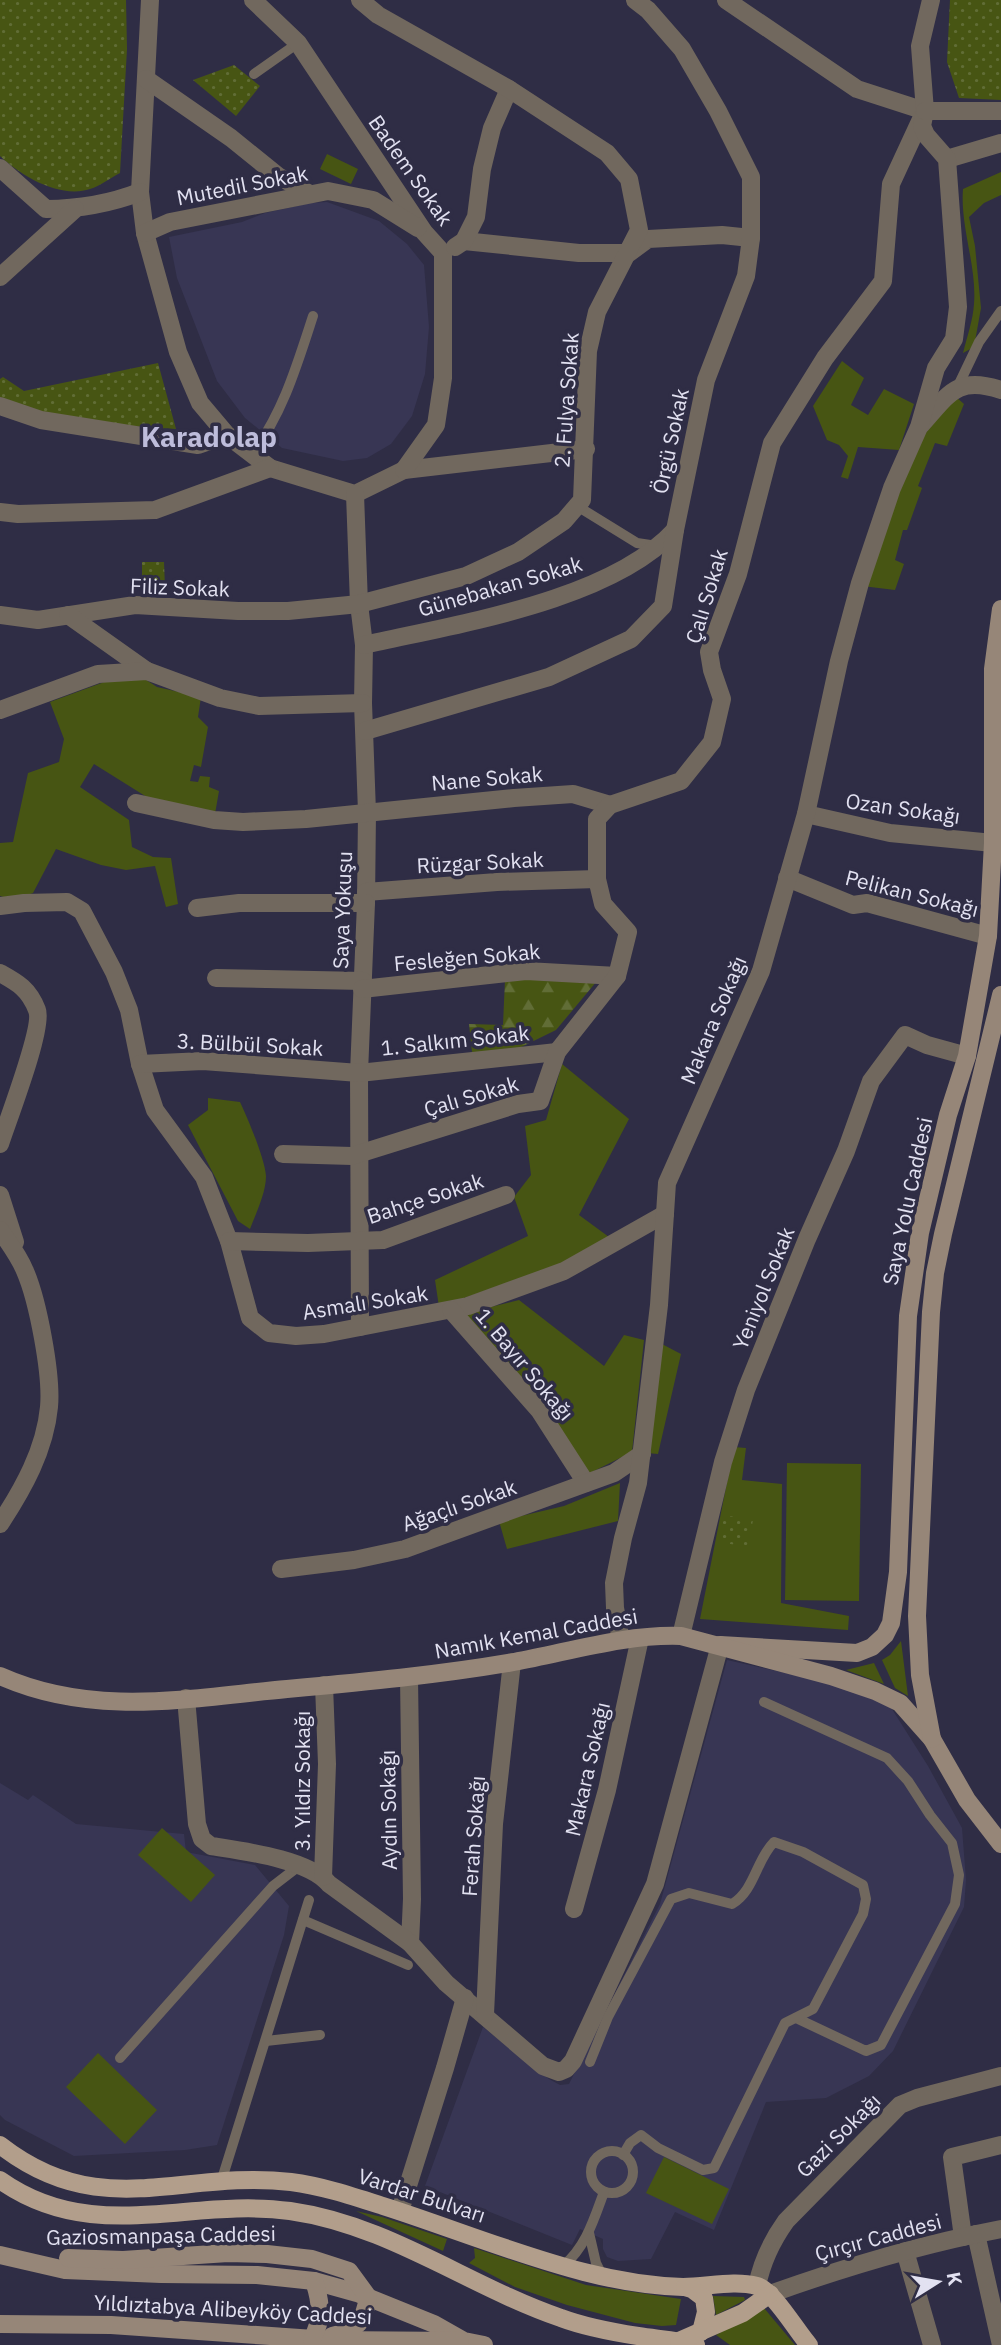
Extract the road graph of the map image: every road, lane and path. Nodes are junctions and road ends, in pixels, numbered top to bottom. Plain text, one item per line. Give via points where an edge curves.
1 (152, 0) edge
2 (253, 0) edge
3 (360, 0) edge
4 (635, 0) edge
5 (726, 0) edge
6 (932, 0) edge
7 (298, 43) junction
8 (254, 74) dead end
9 (146, 79) junction
10 (509, 89) junction
11 (925, 111) junction
12 (1001, 111) edge
13 (1001, 143) edge
14 (947, 159) junction
15 (0, 168) edge
16 (140, 191) junction
17 (310, 194) junction
18 (75, 209) junction
19 (424, 232) junction
20 (145, 233) junction
21 (751, 237) junction
22 (464, 241) junction
23 (443, 253) junction
24 (629, 253) junction
25 (0, 277) edge
26 (1001, 311) edge
27 (313, 316) dead end
28 (958, 386) junction
29 (1001, 390) edge
30 (0, 406) edge
31 (919, 427) junction
32 (227, 435) junction
33 (586, 449) junction
34 (252, 454) junction
35 (270, 468) junction
36 (404, 470) junction
37 (355, 494) junction
38 (577, 506) junction
39 (0, 512) edge
40 (675, 530) junction
41 (660, 547) junction
42 (359, 604) junction
43 (1001, 608) edge
44 (0, 615) edge
45 (68, 615) junction
46 (364, 645) junction
47 (147, 671) junction
48 (363, 703) junction
49 (0, 710) edge
50 (365, 731) junction
51 (136, 803) dead end
52 (610, 805) junction
53 (368, 812) junction
54 (806, 814) junction
55 (993, 842) junction
56 (787, 878) junction
57 (597, 879) junction
58 (366, 897) junction
59 (0, 906) edge
60 (198, 908) dead end
61 (995, 937) edge
62 (0, 972) edge
63 (617, 976) junction
64 (216, 978) dead end
65 (363, 985) junction
66 (1001, 995) edge
67 (557, 1052) junction
68 (967, 1056) junction
69 (140, 1064) junction
70 (359, 1073) junction
71 (0, 1144) edge
72 (361, 1152) junction
73 (283, 1154) dead end
74 (0, 1195) edge
75 (506, 1195) dead end
76 (665, 1214) junction
77 (0, 1230) edge
78 (229, 1241) junction
79 (358, 1242) junction
80 (21, 1262) junction
81 (451, 1310) junction
82 (360, 1326) junction
83 (642, 1454) junction
84 (586, 1482) junction
85 (0, 1524) edge
86 (281, 1569) dead end
87 (681, 1636) junction
88 (640, 1638) junction
89 (621, 1640) junction
90 (720, 1645) junction
91 (512, 1662) junction
92 (0, 1676) edge
93 (409, 1677) junction
94 (324, 1685) junction
95 (186, 1699) junction
96 (764, 1702) dead end
97 (932, 1739) junction
98 (1001, 1844) edge
99 (299, 1866) junction
100 (323, 1877) junction
101 (309, 1900) dead end
102 (574, 1909) dead end
103 (303, 1920) junction
104 (410, 1943) junction
105 (408, 1965) dead end
106 (465, 1998) junction
107 (485, 2014) junction
108 (796, 2018) junction
109 (320, 2035) dead end
110 (266, 2041) junction
111 (120, 2059) dead end
112 (590, 2062) dead end
113 (1001, 2076) edge
114 (1001, 2145) edge
115 (0, 2146) edge
116 (623, 2155) junction
117 (221, 2182) junction
118 (4, 2185) edge
119 (604, 2192) junction
120 (400, 2211) junction
121 (1001, 2229) edge
122 (589, 2233) junction
123 (969, 2236) junction
124 (905, 2251) junction
125 (0, 2255) edge
126 (22, 2259) junction
127 (563, 2266) junction
128 (603, 2277) junction
129 (314, 2281) junction
130 (685, 2287) junction
131 (763, 2290) junction
132 (368, 2297) junction
133 (0, 2324) edge
134 (312, 2339) junction
135 (692, 2339) edge
136 (464, 2341) junction
137 (484, 2345) edge
138 (809, 2345) edge
139 (932, 2345) edge
140 (1001, 2345) edge

1 - 9 street
2 - 7 street, Badem Sokak
3 - 10 street, 2. Fulya Sokak via 378,15
4 - 21 street, Örgü Sokak via 682,49 751,177
5 - 11 street via 857,89
6 - 11 street via 920,46
7 - 8 lane
7 - 19 street, Badem Sokak
9 - 16 street
9 - 17 street via 278,176
10 - 22 street via 492,128 476,217
10 - 24 street, 2. Fulya Sokak via 607,153 629,179 639,230
11 - 12 street
11 - 14 street via 922,126 926,135
11 - 52 street, Çalı Sokak via 891,184 883,281 825,358 772,443 737,574 709,652 722,699 712,742 681,780
13 - 14 street
14 - 31 street via 957,318 954,339 936,368
15 - 18 street via 46,209
16 - 18 street
16 - 20 street
17 - 19 street, Mutedil Sokak via 328,191 373,200
17 - 20 street, Mutedil Sokak via 170,222
18 - 25 street
19 - 23 street, Badem Sokak
20 - 32 street via 178,352 200,403
21 - 24 street via 648,239
21 - 40 street, Örgü Sokak via 746,276 706,380
22 - 23 street
22 - 24 street via 579,253
23 - 36 street, Badem Sokak via 443,378 436,425
24 - 33 street, 2. Fulya Sokak via 597,312 588,351
26 - 28 lane via 979,342
27 - 34 lane via 277,415
28 - 29 street via 978,383
28 - 31 street
30 - 32 street via 41,419 198,445
31 - 54 street, Makara Sokağı via 892,488 860,583
32 - 34 street
33 - 36 street
33 - 38 street, 2. Fulya Sokak via 582,500
34 - 35 street
35 - 37 street
35 - 39 street via 155,510
36 - 37 street
37 - 42 street, Saya Yokuşu
38 - 41 lane via 637,543
38 - 42 street via 564,521 518,551 466,576
40 - 41 street, Günebakan Sokak
40 - 50 street, Örgü Sokak via 663,606 631,639 549,677
41 - 46 street, Günebakan Sokak via 592,585 524,607
42 - 45 street, Filiz Sokak via 288,611 135,605
42 - 46 street, Saya Yokuşu
43 - 55 main road, Saya Yolu Caddesi via 993,668
44 - 45 street, Filiz Sokak via 38,620
45 - 47 street
46 - 48 street, Saya Yokuşu
47 - 48 street via 220,698 259,706
47 - 49 street via 98,674
48 - 50 street, Saya Yokuşu
50 - 53 street, Saya Yokuşu
51 - 53 street, Nane Sokak via 243,822
52 - 53 street, Nane Sokak via 573,794
52 - 57 street, Çalı Sokak via 597,819
53 - 58 street, Saya Yokuşu
54 - 55 street, Ozan Sokağı via 890,833
54 - 56 street, Makara Sokağı
55 - 61 main road, Saya Yolu Caddesi
56 - 61 street, Pelikan Sokağı via 853,905 867,903
56 - 76 street, Makara Sokağı via 761,971 667,1183
57 - 58 street, Rüzgar Sokak via 497,882
57 - 63 street, Çalı Sokak via 603,904 628,932
58 - 60 street, Rüzgar Sokak
58 - 65 street, Saya Yokuşu
59 - 69 street, Asmalı Sokak via 67,902 82,911 130,1010
61 - 68 main road, Saya Yolu Caddesi
62 - 71 street via 24,987 39,1012
63 - 65 street, Fesleğen Sokak via 526,971
63 - 67 street, Çalı Sokak
64 - 65 street, Fesleğen Sokak
65 - 70 street, Saya Yokuşu
66 - 97 main road, Saya Yolu Caddesi via 943,1234 931,1312 917,1616 920,1675
67 - 70 street, 1. Salkım Sokak
67 - 72 street, Çalı Sokak via 540,1101
68 - 87 street, Yeniyol Sokak via 905,1035 871,1081 746,1390 723,1462
68 - 90 main road, Saya Yolu Caddesi via 948,1115 912,1280 898,1572 891,1623 872,1647 857,1653
69 - 70 street, 3. Bülbül Sokak via 203,1061
69 - 78 street, Asmalı Sokak via 155,1110 204,1177
70 - 72 street, Saya Yokuşu
72 - 73 street via 352,1156
72 - 79 street, Saya Yokuşu
74 - 80 street
75 - 79 street, Bahçe Sokak via 383,1240
76 - 81 street, Asmalı Sokak via 564,1271
76 - 83 street, Makara Sokağı
77 - 80 street
78 - 79 street, Bahçe Sokak
78 - 82 street, Asmalı Sokak via 250,1318 269,1333 296,1336
79 - 82 street, Saya Yokuşu
80 - 85 street via 39,1320 49,1406 30,1471
81 - 82 street, Asmalı Sokak
81 - 84 street, 1. Bayır Sokağı via 539,1410
83 - 84 street, Ağaçlı Sokak via 614,1473
83 - 89 street, Makara Sokağı via 614,1583
84 - 86 street, Ağaçlı Sokak via 405,1549
87 - 88 main road, Namık Kemal Caddesi
87 - 90 main road, Namık Kemal Caddesi
88 - 89 main road, Namık Kemal Caddesi
88 - 102 street, Makara Sokağı via 607,1790
89 - 91 main road, Namık Kemal Caddesi
90 - 97 main road, Namık Kemal Caddesi via 888,1697 900,1703
90 - 107 street via 655,1884 573,2061 559,2072 543,2066
91 - 93 main road, Namık Kemal Caddesi
91 - 107 street, Ferah Sokağı via 494,1824
92 - 95 main road, Namık Kemal Caddesi via 68,1698 119,1703
93 - 94 main road, Namık Kemal Caddesi
93 - 104 street, Aydın Sokağı
94 - 95 main road, Namık Kemal Caddesi
94 - 100 street, 3. Yıldız Sokağı
95 - 99 street via 202,1839 211,1846
96 - 108 lane via 887,1758 952,1843 959,1875 955,1904 881,2045 866,2051
97 - 98 main road, Namık Kemal Caddesi via 967,1800
99 - 100 street
99 - 111 lane via 273,1886
100 - 104 street
101 - 103 lane
103 - 105 lane
103 - 110 lane
104 - 106 street
106 - 107 street
106 - 120 street
108 - 112 lane via 813,2010 863,1914 866,1899 863,1885 803,1852 774,1842 742,1898 732,1904 689,1892 671,1899 608,2017
108 - 116 lane via 785,2023 714,2168 703,2170 641,2135
109 - 110 lane
110 - 117 lane
113 - 131 street, Gazi Sokağı via 900,2105 786,2221 761,2267
114 - 123 street via 952,2157
115 - 117 main road, Vardar Bulvarı via 37,2170 100,2189
116 - 119 lane via 632,2165 632,2179 617,2193
116 - 119 lane via 610,2151 593,2162 591,2176
117 - 120 main road, Vardar Bulvarı via 263,2180 320,2187
118 - 135 main road via 46,2204 97,2215 234,2208 314,2214 377,2234 561,2318 607,2330
119 - 122 lane
120 - 127 main road, Vardar Bulvarı
121 - 123 street, Çırçır Caddesi
122 - 127 lane
122 - 128 lane
123 - 124 street, Çırçır Caddesi
123 - 140 street
124 - 131 street, Çırçır Caddesi
124 - 139 street
125 - 126 main road, Gaziosmanpaşa Caddesi
126 - 129 main road, Gaziosmanpaşa Caddesi via 65,2270
126 - 132 main road, Gaziosmanpaşa Caddesi via 278,2255 312,2259 349,2271
127 - 128 main road, Vardar Bulvarı
128 - 130 main road, Vardar Bulvarı
129 - 132 main road, Gaziosmanpaşa Caddesi
129 - 134 main road via 320,2319
130 - 131 main road, Vardar Bulvarı
130 - 135 main road via 704,2298 706,2312
131 - 135 main road via 743,2313
131 - 138 main road
132 - 134 main road via 359,2325 342,2334
132 - 136 main road, Gaziosmanpaşa Caddesi
133 - 134 main road, Yıldıztabya Alibeyköy Caddesi via 111,2325
134 - 136 main road, Yıldıztabya Alibeyköy Caddesi
136 - 137 main road, Gaziosmanpaşa Caddesi

